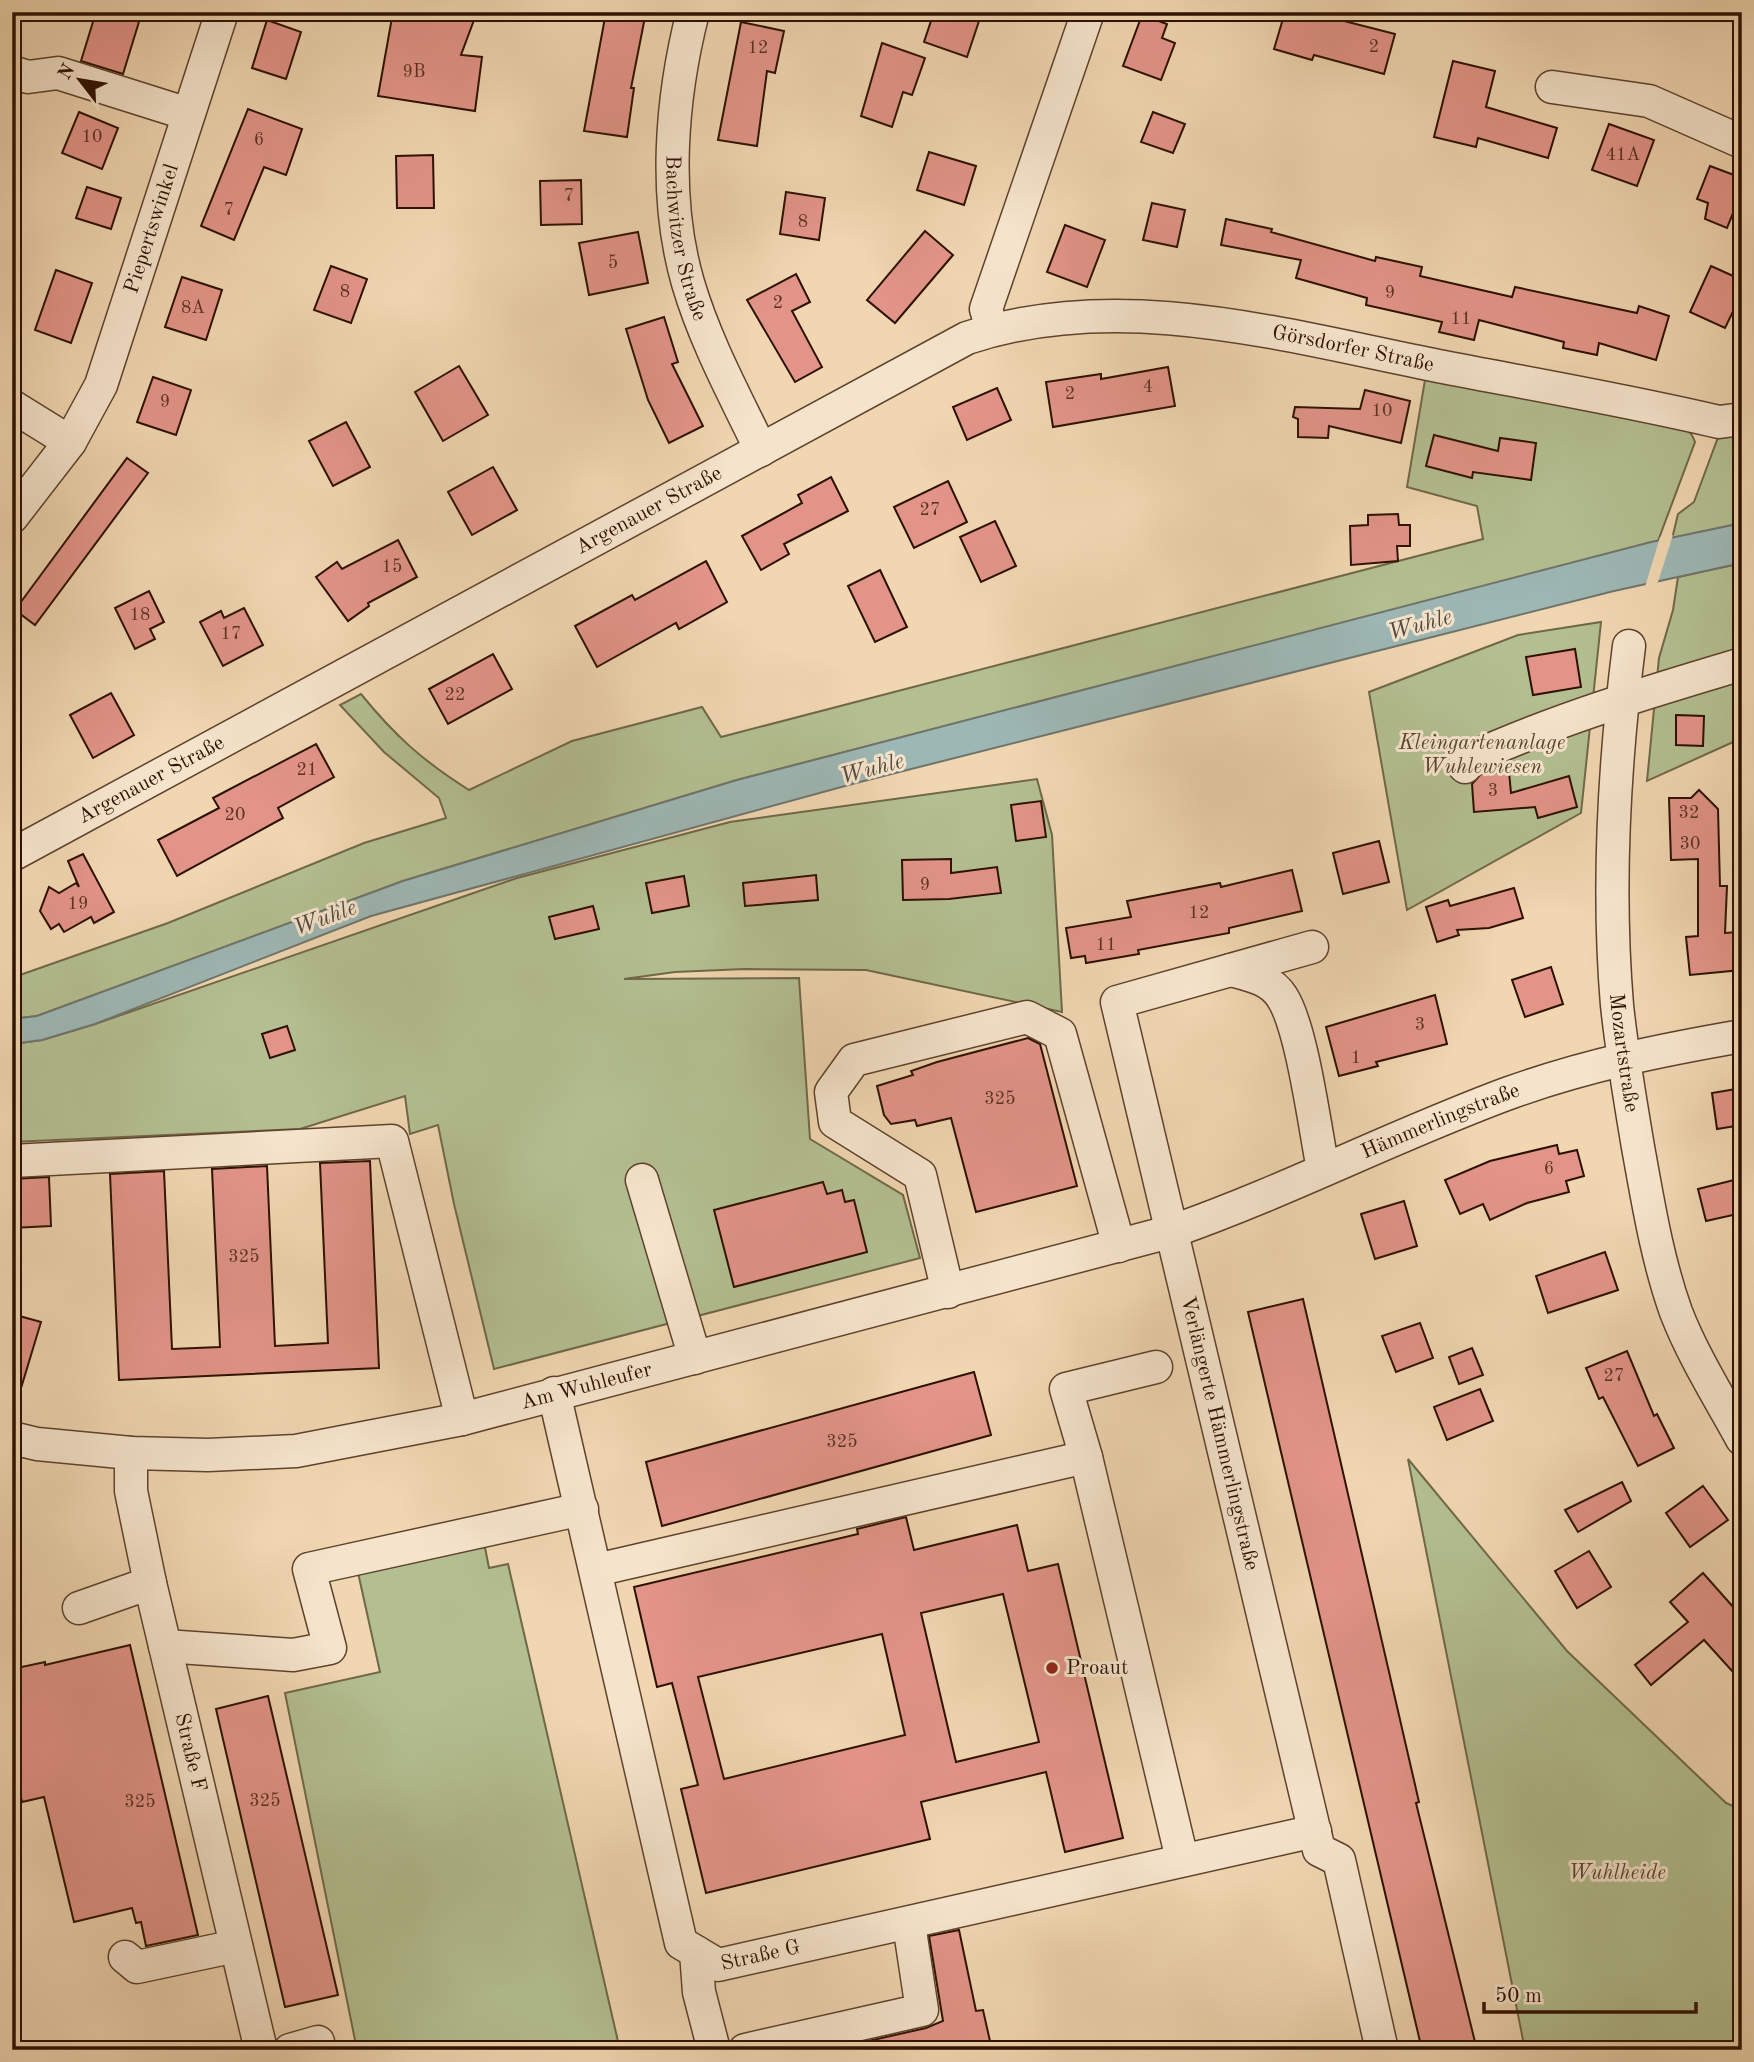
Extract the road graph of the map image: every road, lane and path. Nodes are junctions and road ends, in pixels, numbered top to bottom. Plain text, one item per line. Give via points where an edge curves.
1 (222, 12) edge
2 (693, 12) edge
3 (1088, 12) edge
4 (12, 72) edge
5 (1552, 87) dead end
6 (188, 114) junction
7 (1742, 142) edge
8 (992, 329) junction
9 (12, 406) edge
10 (1727, 420) edge
11 (70, 442) junction
12 (761, 450) junction
13 (12, 517) edge
14 (1629, 646) dead end
15 (1742, 664) edge
16 (1622, 699) junction
17 (1465, 767) dead end
18 (12, 855) edge
19 (1312, 947) dead end
20 (1231, 970) junction
21 (1742, 1036) edge
22 (1623, 1057) junction
23 (12, 1161) edge
24 (1323, 1169) junction
25 (642, 1180) dead end
26 (1161, 1234) junction
27 (1119, 1246) junction
28 (948, 1292) junction
29 (695, 1358) junction
30 (1156, 1367) dead end
31 (554, 1393) junction
32 (462, 1419) junction
33 (12, 1438) edge
34 (1742, 1438) edge
35 (131, 1453) junction
36 (1086, 1457) junction
37 (582, 1508) junction
38 (596, 1570) junction
39 (150, 1583) junction
40 (79, 1608) dead end
41 (165, 1646) junction
42 (1315, 1831) junction
43 (1182, 1859) junction
44 (909, 1924) junction
45 (236, 1946) junction
46 (696, 1952) junction
47 (125, 1957) dead end
48 (261, 2050) edge
49 (714, 2050) edge
50 (745, 2050) edge
51 (1382, 2050) edge

1 - 6 street, Piepertswinkel
2 - 12 street, Bachwitzer Straße via 678,80 673,146 676,222 688,282 704,327
3 - 8 street via 986,309
4 - 6 street via 27,77 58,73
5 - 7 street via 1649,101
6 - 11 street, Piepertswinkel via 102,385
8 - 10 street, Görsdorfer Straße via 1074,318 1146,316 1230,325
8 - 12 street, Argenauer Straße via 967,338
9 - 11 street
11 - 13 street, Piepertswinkel
12 - 18 street, Argenauer Straße
14 - 16 street, Mozartstraße
15 - 16 street
16 - 17 street via 1514,738 1465,761
16 - 22 street, Mozartstraße via 1612,903
19 - 20 street, Verlängerte Hämmerlingstraße
20 - 24 street via 1269,983 1283,997 1296,1036
20 - 26 street, Verlängerte Hämmerlingstraße via 1117,1002
21 - 22 street, Hämmerlingstraße
22 - 24 street, Hämmerlingstraße via 1510,1093
22 - 34 street, Mozartstraße via 1652,1227 1676,1311
23 - 32 street via 392,1140
24 - 26 street, Hämmerlingstraße via 1230,1211
25 - 29 street
26 - 27 street, Am Wuhleufer
26 - 42 street, Verlängerte Hämmerlingstraße
27 - 28 street, Am Wuhleufer
27 - 28 street via 1060,1034 1027,1017 854,1060 831,1092 835,1122 920,1175
28 - 29 street, Am Wuhleufer
29 - 31 street, Am Wuhleufer
30 - 36 street via 1066,1389
31 - 32 street, Am Wuhleufer
31 - 37 street, Straße G
32 - 35 street, Am Wuhleufer via 296,1451
33 - 35 street, Am Wuhleufer
35 - 39 street, Straße F via 131,1491
36 - 38 street
36 - 43 street
37 - 38 street, Straße G
37 - 41 street via 309,1569 330,1648 293,1655
38 - 46 street, Straße G via 681,1943
39 - 40 street
39 - 41 street, Straße F
41 - 45 street, Straße F
42 - 43 street, Straße G
42 - 51 street, Verlängerte Hämmerlingstraße via 1320,1850 1339,1860
43 - 44 street, Straße G
44 - 46 street, Straße G via 719,1965
44 - 50 street via 922,2010
45 - 47 street via 137,1967
45 - 48 street, Straße F
46 - 49 street via 699,1992

